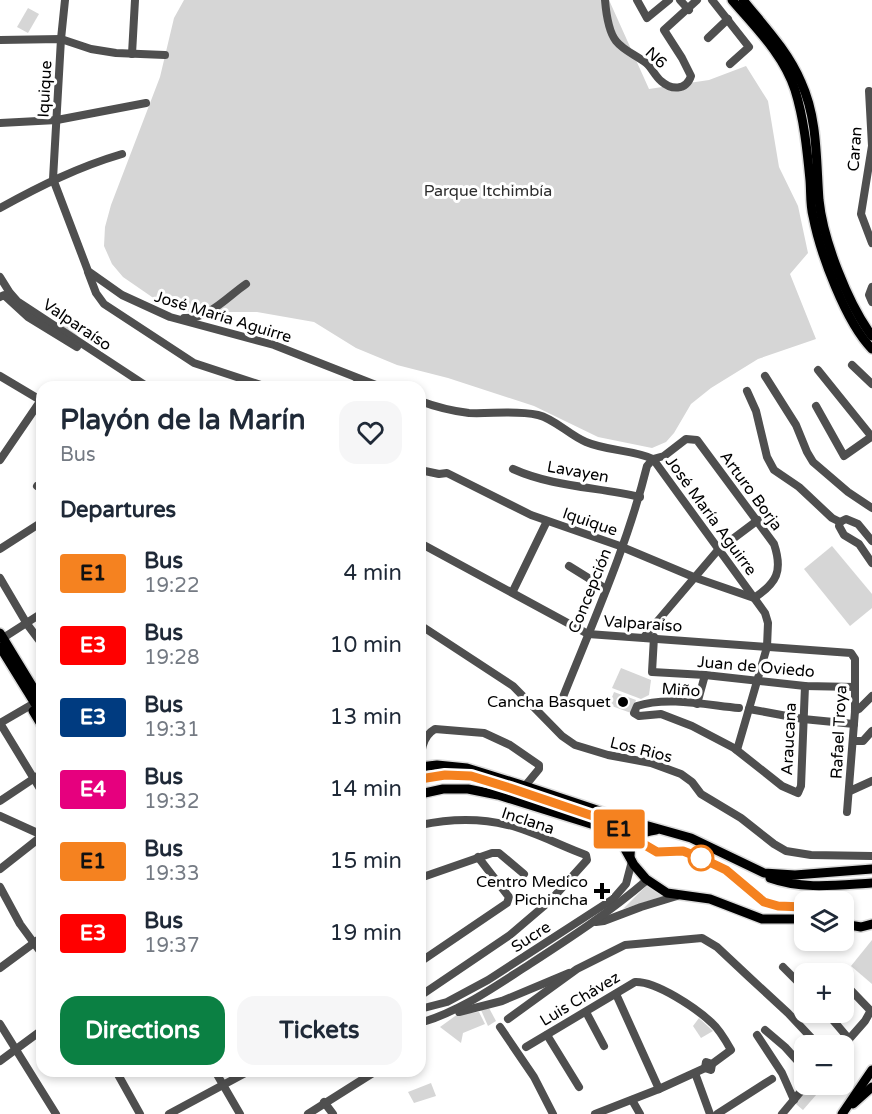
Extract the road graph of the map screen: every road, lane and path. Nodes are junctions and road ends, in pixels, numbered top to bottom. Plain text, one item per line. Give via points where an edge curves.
1 (66, 0) edge
2 (135, 0) edge
3 (605, 0) edge
4 (637, 0) edge
5 (669, 0) edge
6 (680, 0) edge
7 (698, 0) edge
8 (712, 0) edge
9 (732, 0) edge
10 (743, 0) edge
11 (659, 4) edge
12 (689, 10) junction
13 (728, 19) junction
14 (708, 38) dead end
15 (61, 39) junction
16 (0, 40) edge
17 (132, 54) junction
18 (165, 55) dead end
19 (730, 64) dead end
20 (869, 91) dead end
21 (146, 103) dead end
22 (57, 120) junction
23 (0, 123) edge
24 (122, 154) dead end
25 (53, 179) junction
26 (814, 181) junction
27 (0, 208) edge
28 (871, 237) edge
29 (88, 271) junction
30 (0, 277) edge
31 (246, 284) dead end
32 (872, 286) edge
33 (2, 296) edge
34 (872, 302) edge
35 (170, 317) junction
36 (872, 336) edge
37 (872, 349) edge
38 (852, 365) dead end
39 (818, 370) dead end
40 (0, 376) edge
41 (765, 376) dead end
42 (361, 380) joint
43 (131, 381) edge
44 (139, 381) edge
45 (249, 381) edge
46 (364, 381) edge
47 (872, 384) edge
48 (747, 390) dead end
49 (36, 397) edge
50 (426, 404) edge
51 (816, 406) dead end
52 (36, 407) edge
53 (872, 437) edge
54 (653, 459) junction
55 (0, 460) edge
56 (513, 469) dead end
57 (426, 471) edge
58 (640, 497) junction
59 (872, 508) edge
60 (758, 520) junction
61 (547, 521) junction
62 (840, 522) junction
63 (36, 526) edge
64 (872, 541) edge
65 (426, 546) edge
66 (622, 547) junction
67 (0, 549) edge
68 (718, 550) junction
69 (872, 563) edge
70 (569, 566) dead end
71 (0, 578) edge
72 (696, 578) junction
73 (606, 589) junction
74 (513, 591) junction
75 (754, 598) junction
76 (36, 617) edge
77 (27, 624) junction
78 (426, 630) edge
79 (588, 634) junction
80 (36, 636) edge
81 (644, 637) junction
82 (654, 637) junction
83 (1, 640) edge
84 (767, 647) junction
85 (851, 654) joint
86 (705, 675) junction
87 (756, 681) junction
88 (806, 686) junction
89 (855, 687) junction
90 (36, 694) edge
91 (872, 696) edge
92 (36, 702) edge
93 (561, 702) dead end
94 (697, 704) junction
95 (739, 708) dead end
96 (749, 709) junction
97 (855, 711) junction
98 (802, 719) junction
99 (0, 723) edge
100 (854, 724) junction
101 (872, 731) edge
102 (426, 738) edge
103 (853, 741) junction
104 (737, 750) junction
105 (426, 767) edge
106 (34, 778) junction
107 (872, 781) edge
108 (36, 782) edge
109 (525, 786) junction
110 (850, 791) junction
111 (426, 793) edge
112 (0, 801) edge
113 (847, 812) dead end
114 (0, 816) edge
115 (426, 824) edge
116 (658, 830) junction
117 (36, 833) edge
118 (36, 841) edge
119 (872, 856) edge
120 (478, 857) junction
121 (631, 859) junction
122 (0, 869) edge
123 (872, 869) edge
124 (754, 870) junction
125 (524, 874) dead end
126 (426, 876) edge
127 (647, 880) junction
128 (872, 883) edge
129 (0, 887) edge
130 (677, 896) junction
131 (794, 919) edge
132 (594, 922) junction
133 (872, 924) edge
134 (854, 926) edge
135 (858, 927) junction
136 (872, 931) edge
137 (34, 943) junction
138 (36, 946) edge
139 (426, 958) edge
140 (783, 967) dead end
141 (0, 968) edge
142 (578, 969) junction
143 (794, 978) edge
144 (488, 980) junction
145 (493, 989) junction
146 (426, 992) edge
147 (854, 993) edge
148 (616, 994) junction
149 (502, 1001) junction
150 (426, 1007) edge
151 (586, 1012) junction
152 (449, 1014) junction
153 (508, 1019) dead end
154 (426, 1021) edge
155 (835, 1023) edge
156 (0, 1024) edge
157 (500, 1027) dead end
158 (765, 1030) dead end
159 (36, 1034) edge
160 (547, 1035) junction
161 (757, 1035) dead end
162 (809, 1035) edge
163 (846, 1035) edge
164 (852, 1035) edge
165 (604, 1046) dead end
166 (526, 1047) dead end
167 (15, 1050) junction
168 (794, 1057) edge
169 (0, 1061) edge
170 (872, 1070) edge
171 (695, 1073) junction
172 (119, 1077) edge
173 (218, 1077) edge
174 (239, 1077) edge
175 (366, 1077) edge
176 (772, 1079) dead end
177 (223, 1086) junction
178 (579, 1087) dead end
179 (872, 1087) edge
180 (659, 1089) junction
181 (798, 1095) edge
182 (632, 1100) junction
183 (794, 1100) junction
184 (324, 1102) junction
185 (237, 1113) edge
186 (56, 1114) edge
187 (140, 1114) edge
188 (169, 1114) edge
189 (308, 1114) edge
190 (333, 1114) edge
191 (553, 1114) edge
192 (595, 1114) edge
193 (640, 1114) edge
194 (710, 1114) edge
195 (717, 1114) edge
196 (783, 1114) edge
197 (842, 1114) edge
198 (847, 1114) edge

1 - 15 street, Iquique
2 - 17 street
3 - 12 street, N6 via 615,40 673,88 683,87 691,76 664,30
4 - 11 street via 645,17
5 - 11 street
6 - 12 street
7 - 12 street, N6
8 - 13 street
9 - 26 main road via 785,67 805,130
10 - 26 main road via 778,44 802,83 813,121
13 - 14 street
13 - 19 street via 748,45 748,50
15 - 16 street
15 - 17 street via 91,49
15 - 22 street, Iquique
17 - 18 street
20 - 28 street, Caran via 872,146 861,214
21 - 22 street
22 - 23 street
22 - 25 street, Iquique
24 - 25 street
25 - 27 street
25 - 29 street
26 - 36 main road via 825,235 850,297
26 - 37 main road via 812,215 823,251 852,320
29 - 35 street, José María Aguirre via 123,295
29 - 45 street via 104,304 194,363
30 - 44 street, Valparaíso via 17,301
31 - 35 street via 218,307 190,318
32 - 34 street via 868,295
33 - 43 street, Valparaíso via 28,317
35 - 42 street, José María Aguirre via 274,345
38 - 47 street
39 - 53 street
40 - 49 street
41 - 59 street via 796,425 813,462
42 - 46 street, José María Aguirre
48 - 62 street via 774,470
50 - 54 street, José María Aguirre via 469,413 539,416 585,442
51 - 53 street via 844,456
52 - 55 street
54 - 58 street, Concepción via 647,466
54 - 60 street, Arturo Borja via 664,456 686,439 697,440
54 - 68 street, José María Aguirre
56 - 58 street, Lavayen via 550,482
57 - 61 street, Iquique via 447,473
58 - 66 street, Concepción
60 - 68 street
60 - 75 street, Arturo Borja via 774,544 778,564 774,581
61 - 66 street, Iquique
61 - 74 street
62 - 64 street via 855,521
62 - 69 street via 842,533 859,544
63 - 67 street
65 - 74 street, Valparaíso
66 - 72 street, Iquique
66 - 73 street, Concepción
68 - 72 street
68 - 75 street, José María Aguirre
70 - 73 street
71 - 77 street
72 - 75 street, Iquique
72 - 81 street
73 - 79 street, Concepción
74 - 79 street, Valparaíso
75 - 84 street, José María Aguirre via 767,618
76 - 77 street
77 - 80 street
77 - 83 street
78 - 119 street, Los Rios via 513,686 575,745 681,774 701,794 786,851
79 - 81 street, Valparaíso
79 - 93 street, Concepción
81 - 82 street, Valparaíso
82 - 84 street, Valparaíso
82 - 86 street, Juan de Oviedo via 651,670
83 - 90 main road
84 - 85 street, Valparaíso
84 - 87 street, José María Aguirre
85 - 89 street, Rafael Troya via 855,659
86 - 87 street, Juan de Oviedo
86 - 94 street
87 - 88 street, Juan de Oviedo
87 - 96 street, José María Aguirre
88 - 89 street, Juan de Oviedo
88 - 98 street, Araucana
89 - 97 street, Rafael Troya
91 - 97 street
92 - 99 street
94 - 95 street, Miño
94 - 104 street, Miño via 649,702 637,706 634,713 661,714
96 - 98 street
96 - 104 street, José María Aguirre
97 - 100 street, Rafael Troya
98 - 100 street
98 - 104 street, Araucana via 798,793 782,786
99 - 106 street
100 - 103 street, Rafael Troya
101 - 103 street via 863,741
102 - 109 street via 435,729 484,733 539,765
103 - 110 street, Rafael Troya
105 - 109 main road via 467,768
106 - 108 street
106 - 112 street
107 - 110 street
109 - 116 main road
110 - 113 street, Rafael Troya
111 - 121 main road via 468,789 498,795 612,831
114 - 117 street
115 - 146 street, Inclana via 466,820 509,825 586,855 587,860 551,900 510,935
116 - 121 main road via 636,837 631,845
116 - 124 main road via 691,838
118 - 122 street
120 - 125 street via 499,853
120 - 126 street
120 - 139 street via 509,897 507,903
121 - 127 main road
121 - 144 street, Sucre via 626,884 613,899
123 - 124 main road via 779,875
124 - 128 main road via 775,880 805,885
127 - 130 main road
127 - 132 street, Sucre
129 - 137 street
130 - 131 main road via 710,899 762,919
130 - 132 street, Sucre
132 - 145 street, Sucre
133 - 135 main road
134 - 135 main road
135 - 136 main road
137 - 138 street
137 - 141 street
140 - 143 street
142 - 149 street
142 - 153 street
142 - 162 street via 625,945 702,938 749,976
144 - 145 street
144 - 150 street, Sucre via 447,1002
145 - 149 street
145 - 152 street, Sucre
147 - 164 street via 869,1009
148 - 151 street, Luis Chávez
148 - 171 street, Luis Chávez via 634,982 648,983 714,1024 731,1050
148 - 180 street
149 - 152 street
151 - 160 street, Luis Chávez
151 - 165 street
152 - 154 street, Sucre
155 - 163 street
156 - 167 street
157 - 191 street via 534,1077
158 - 168 street
159 - 167 street
160 - 166 street, Luis Chávez
160 - 178 street
161 - 183 street
167 - 169 street
167 - 186 street
170 - 197 main road
171 - 180 street
171 - 194 street
172 - 187 street
173 - 177 street
174 - 177 street
175 - 184 street
176 - 195 street
177 - 185 street
177 - 188 street
179 - 198 main road
180 - 182 street
181 - 183 street
182 - 192 street
182 - 193 street
183 - 196 street
184 - 189 street
184 - 190 street

